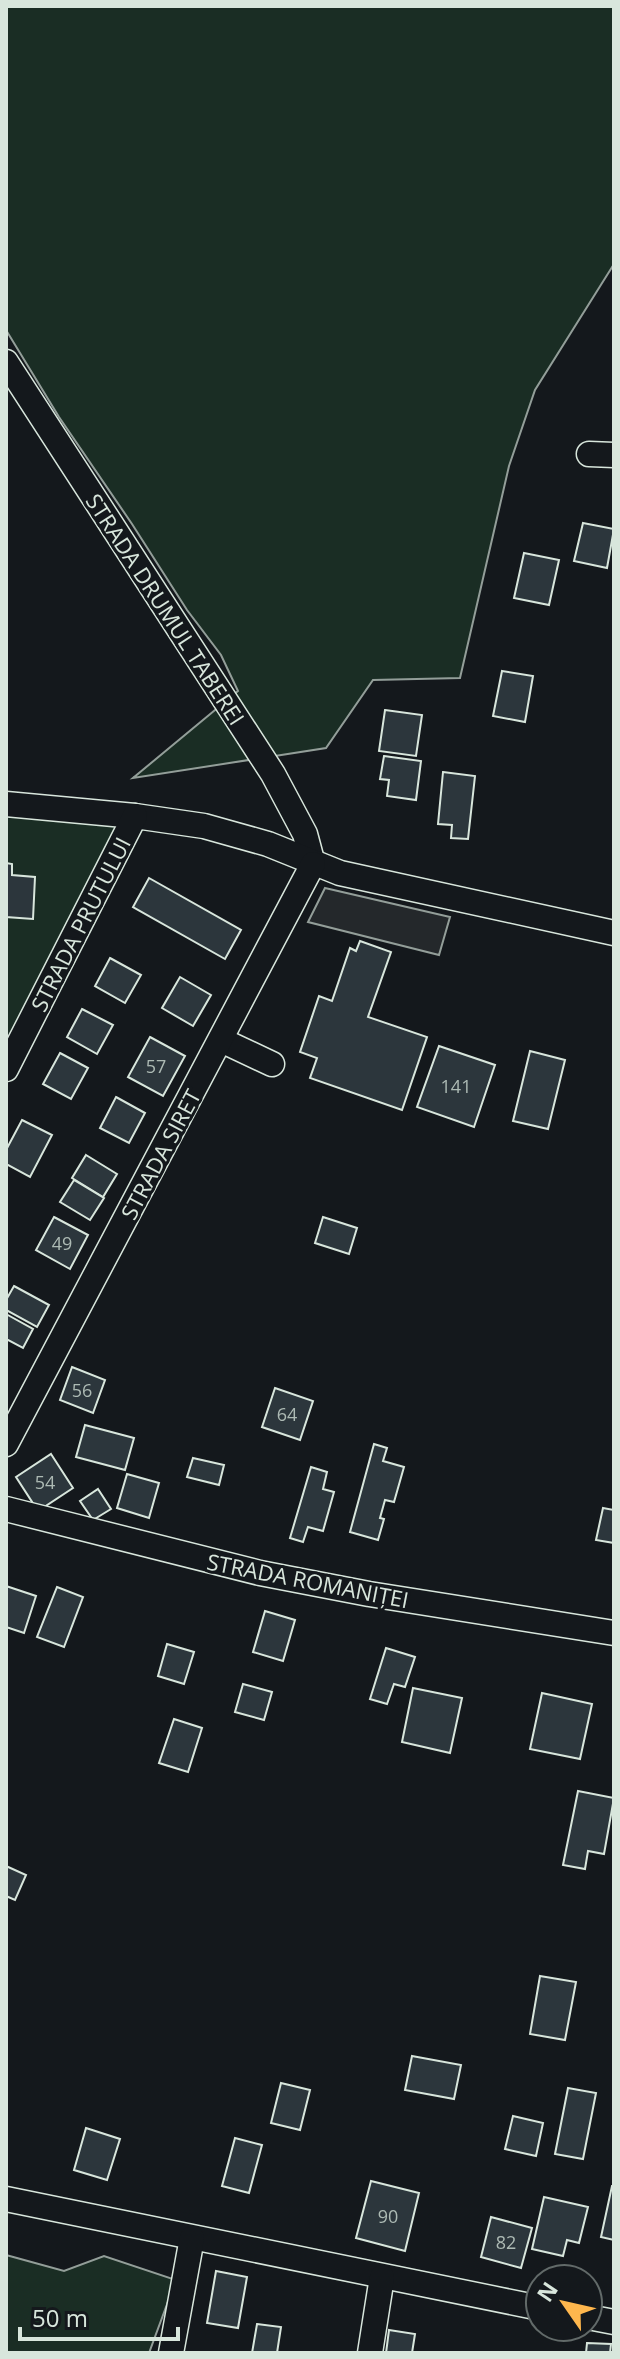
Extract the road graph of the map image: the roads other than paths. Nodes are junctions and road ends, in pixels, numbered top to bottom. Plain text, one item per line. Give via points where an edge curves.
1 (6, 362) edge
2 (589, 454) dead end
3 (614, 455) edge
4 (6, 804) edge
5 (135, 816) junction
6 (313, 864) junction
7 (614, 933) edge
8 (221, 1040) junction
9 (272, 1064) dead end
10 (6, 1069) edge
11 (6, 1444) edge
12 (6, 1509) edge
13 (614, 1633) edge
14 (6, 2199) edge
15 (192, 2238) junction
16 (382, 2277) junction
17 (524, 2305) edge
18 (171, 2353) edge
19 (370, 2353) edge

1 - 6 street, STRADA DRUMUL TABEREI via 273,774 305,834
2 - 3 street
4 - 5 street
5 - 6 street, STRADA PRUTULUI via 230,833
5 - 10 street, STRADA PRUTULUI
6 - 7 street, STRADA PRUTULUI
6 - 8 street, STRADA SIRET
8 - 9 street
8 - 11 street, STRADA SIRET
12 - 13 street, STRADA ROMANIȚEI via 260,1573
14 - 15 street
15 - 16 street
15 - 18 street
16 - 17 street
16 - 19 street

